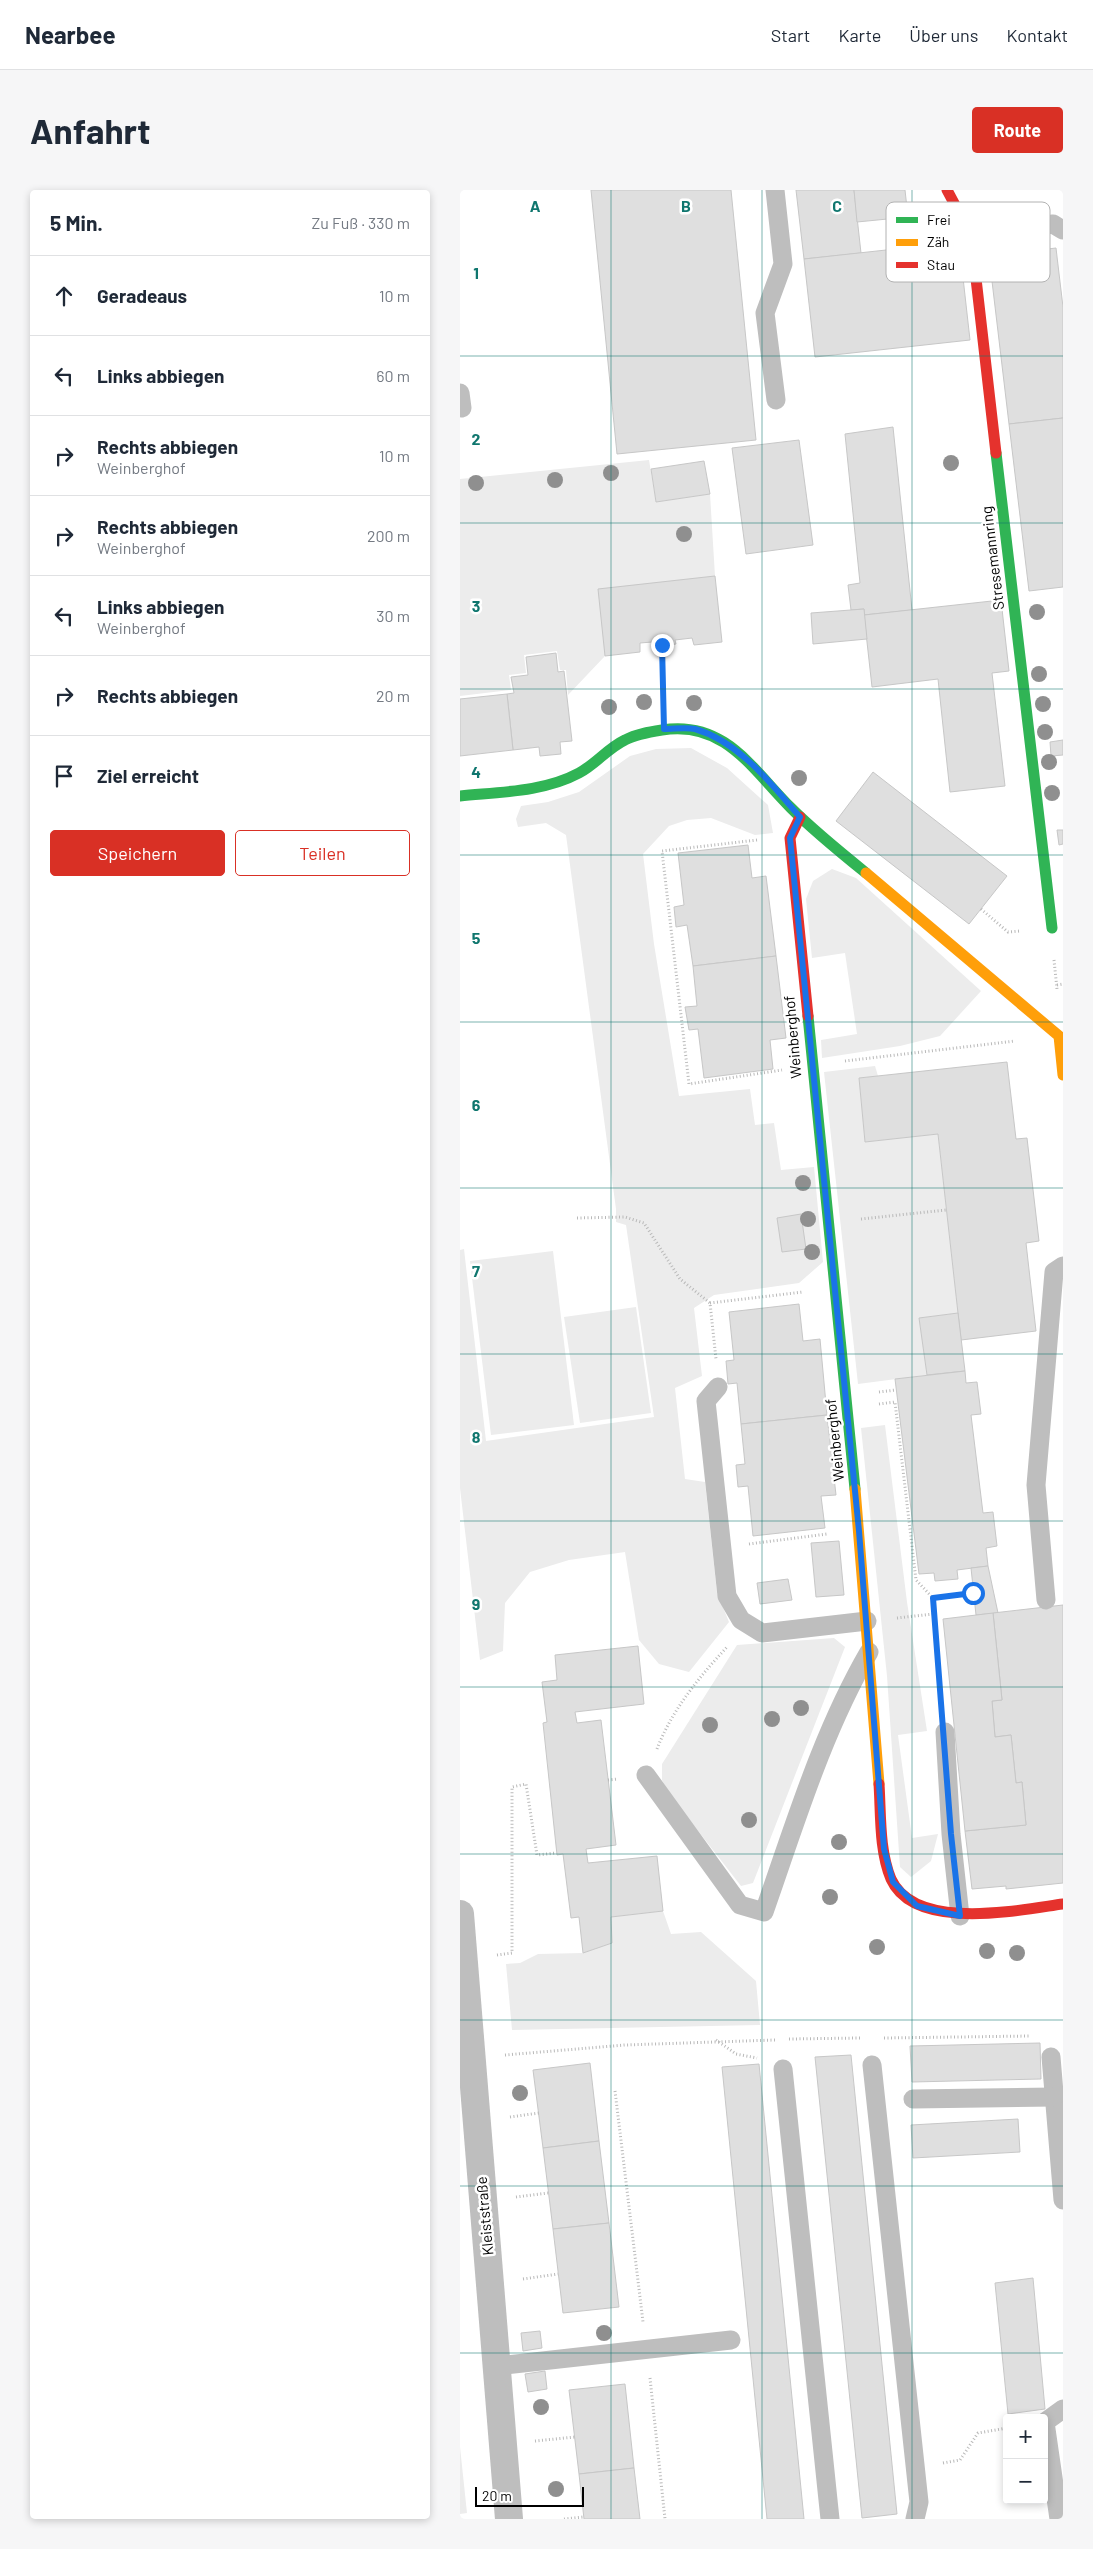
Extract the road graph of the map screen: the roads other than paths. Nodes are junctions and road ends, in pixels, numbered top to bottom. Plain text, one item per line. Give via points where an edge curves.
1 (775, 190) edge
2 (947, 190) edge
3 (953, 202) edge
4 (1050, 224) edge
5 (1063, 230) edge
6 (976, 282) edge
7 (776, 400) dead end
8 (460, 796) edge
9 (800, 817) junction
10 (1052, 928) dead end
11 (1063, 1075) edge
12 (1063, 1266) edge
13 (718, 1387) dead end
14 (1046, 1600) dead end
15 (867, 1621) junction
16 (870, 1651) junction
17 (944, 1732) road end
18 (646, 1775) road end
19 (1063, 1904) edge
20 (460, 1916) edge
21 (960, 1916) junction
22 (1051, 2057) dead end
23 (872, 2065) dead end
24 (783, 2069) dead end
25 (1054, 2097) junction
26 (913, 2099) dead end
27 (1063, 2200) edge
28 (731, 2340) dead end
29 (497, 2366) junction
30 (1063, 2409) edge
31 (509, 2519) edge
32 (830, 2519) edge
33 (915, 2519) edge
34 (1059, 2519) edge

1 - 7 lane via 782,264 765,313
2 - 3 street, Stresemannring
4 - 5 lane
6 - 10 street, Stresemannring
8 - 9 street via 548,784 574,777 619,742 664,729 693,728 715,737 739,753
9 - 11 street via 1004,986 1059,1036
9 - 15 street, Weinberghof via 790,838
12 - 14 lane via 1054,1272 1036,1485
13 - 15 lane via 706,1401 727,1596 747,1626 762,1633
15 - 16 street, Weinberghof
16 - 18 lane via 845,1694 825,1742 764,1912 740,1905
16 - 21 street, Weinberghof via 884,1849 893,1882 917,1906
17 - 21 lane
19 - 21 street, Weinberghof
20 - 29 street, Kleiststraße
22 - 25 lane
23 - 33 lane via 916,2468 919,2502
24 - 32 lane
25 - 26 lane
25 - 27 lane
28 - 29 lane
29 - 31 street, Kleiststraße
30 - 34 lane via 1045,2422

